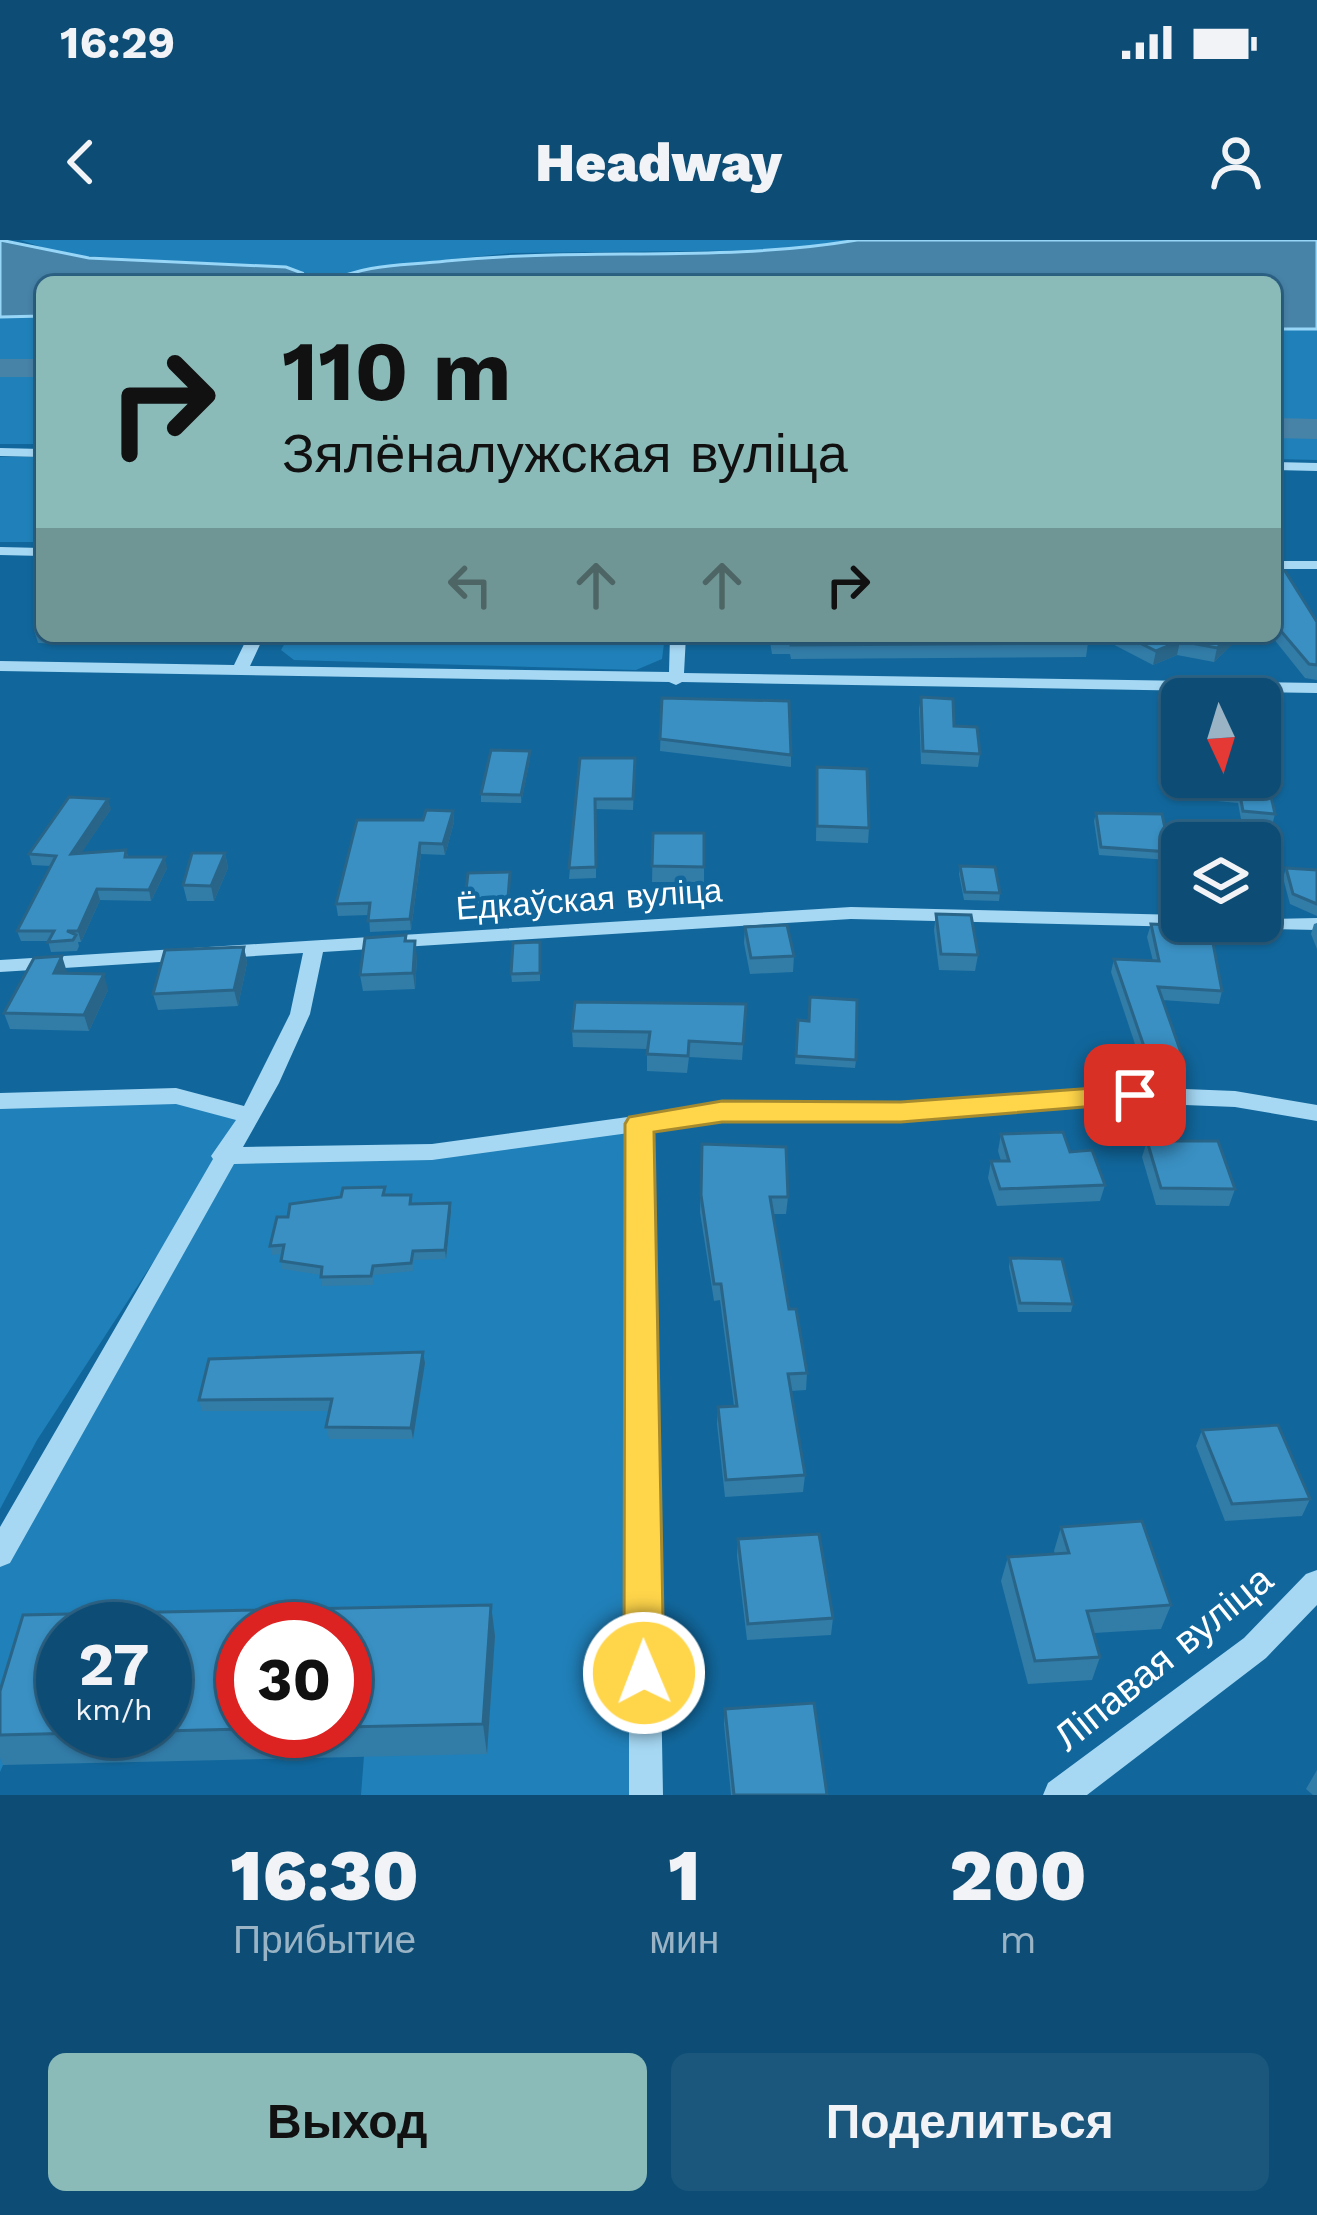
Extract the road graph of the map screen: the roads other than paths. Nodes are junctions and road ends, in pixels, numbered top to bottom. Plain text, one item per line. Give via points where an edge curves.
1 (0, 452) edge
2 (36, 453) edge
3 (1281, 466) edge
4 (1317, 466) edge
5 (0, 551) edge
6 (36, 552) edge
7 (1281, 565) edge
8 (1317, 565) edge
9 (253, 642) edge
10 (678, 642) edge
11 (0, 666) edge
12 (238, 672) junction
13 (676, 680) junction
14 (1317, 688) edge
15 (1317, 924) edge
16 (314, 946) junction
17 (0, 966) edge
18 (0, 1101) edge
19 (1317, 1113) edge
20 (248, 1115) junction
21 (640, 1124) junction
22 (223, 1156) junction
23 (0, 1554) edge
24 (1317, 1584) edge
25 (646, 1795) edge
26 (1060, 1795) edge

1 - 2 street
3 - 4 street
5 - 6 street
7 - 8 street
9 - 12 street
10 - 13 street
11 - 12 street
12 - 13 street
13 - 14 street
15 - 16 street, Ёдкаўская вуліца via 851,913
16 - 17 street, Ёдкаўская вуліца
16 - 20 street via 300,1014
18 - 20 street via 176,1096
19 - 21 street via 1135,1095 985,1109 722,1112
20 - 22 street
21 - 22 street via 432,1152
21 - 25 street
22 - 23 street
24 - 26 street, Ліпавая вуліца via 1255,1648

